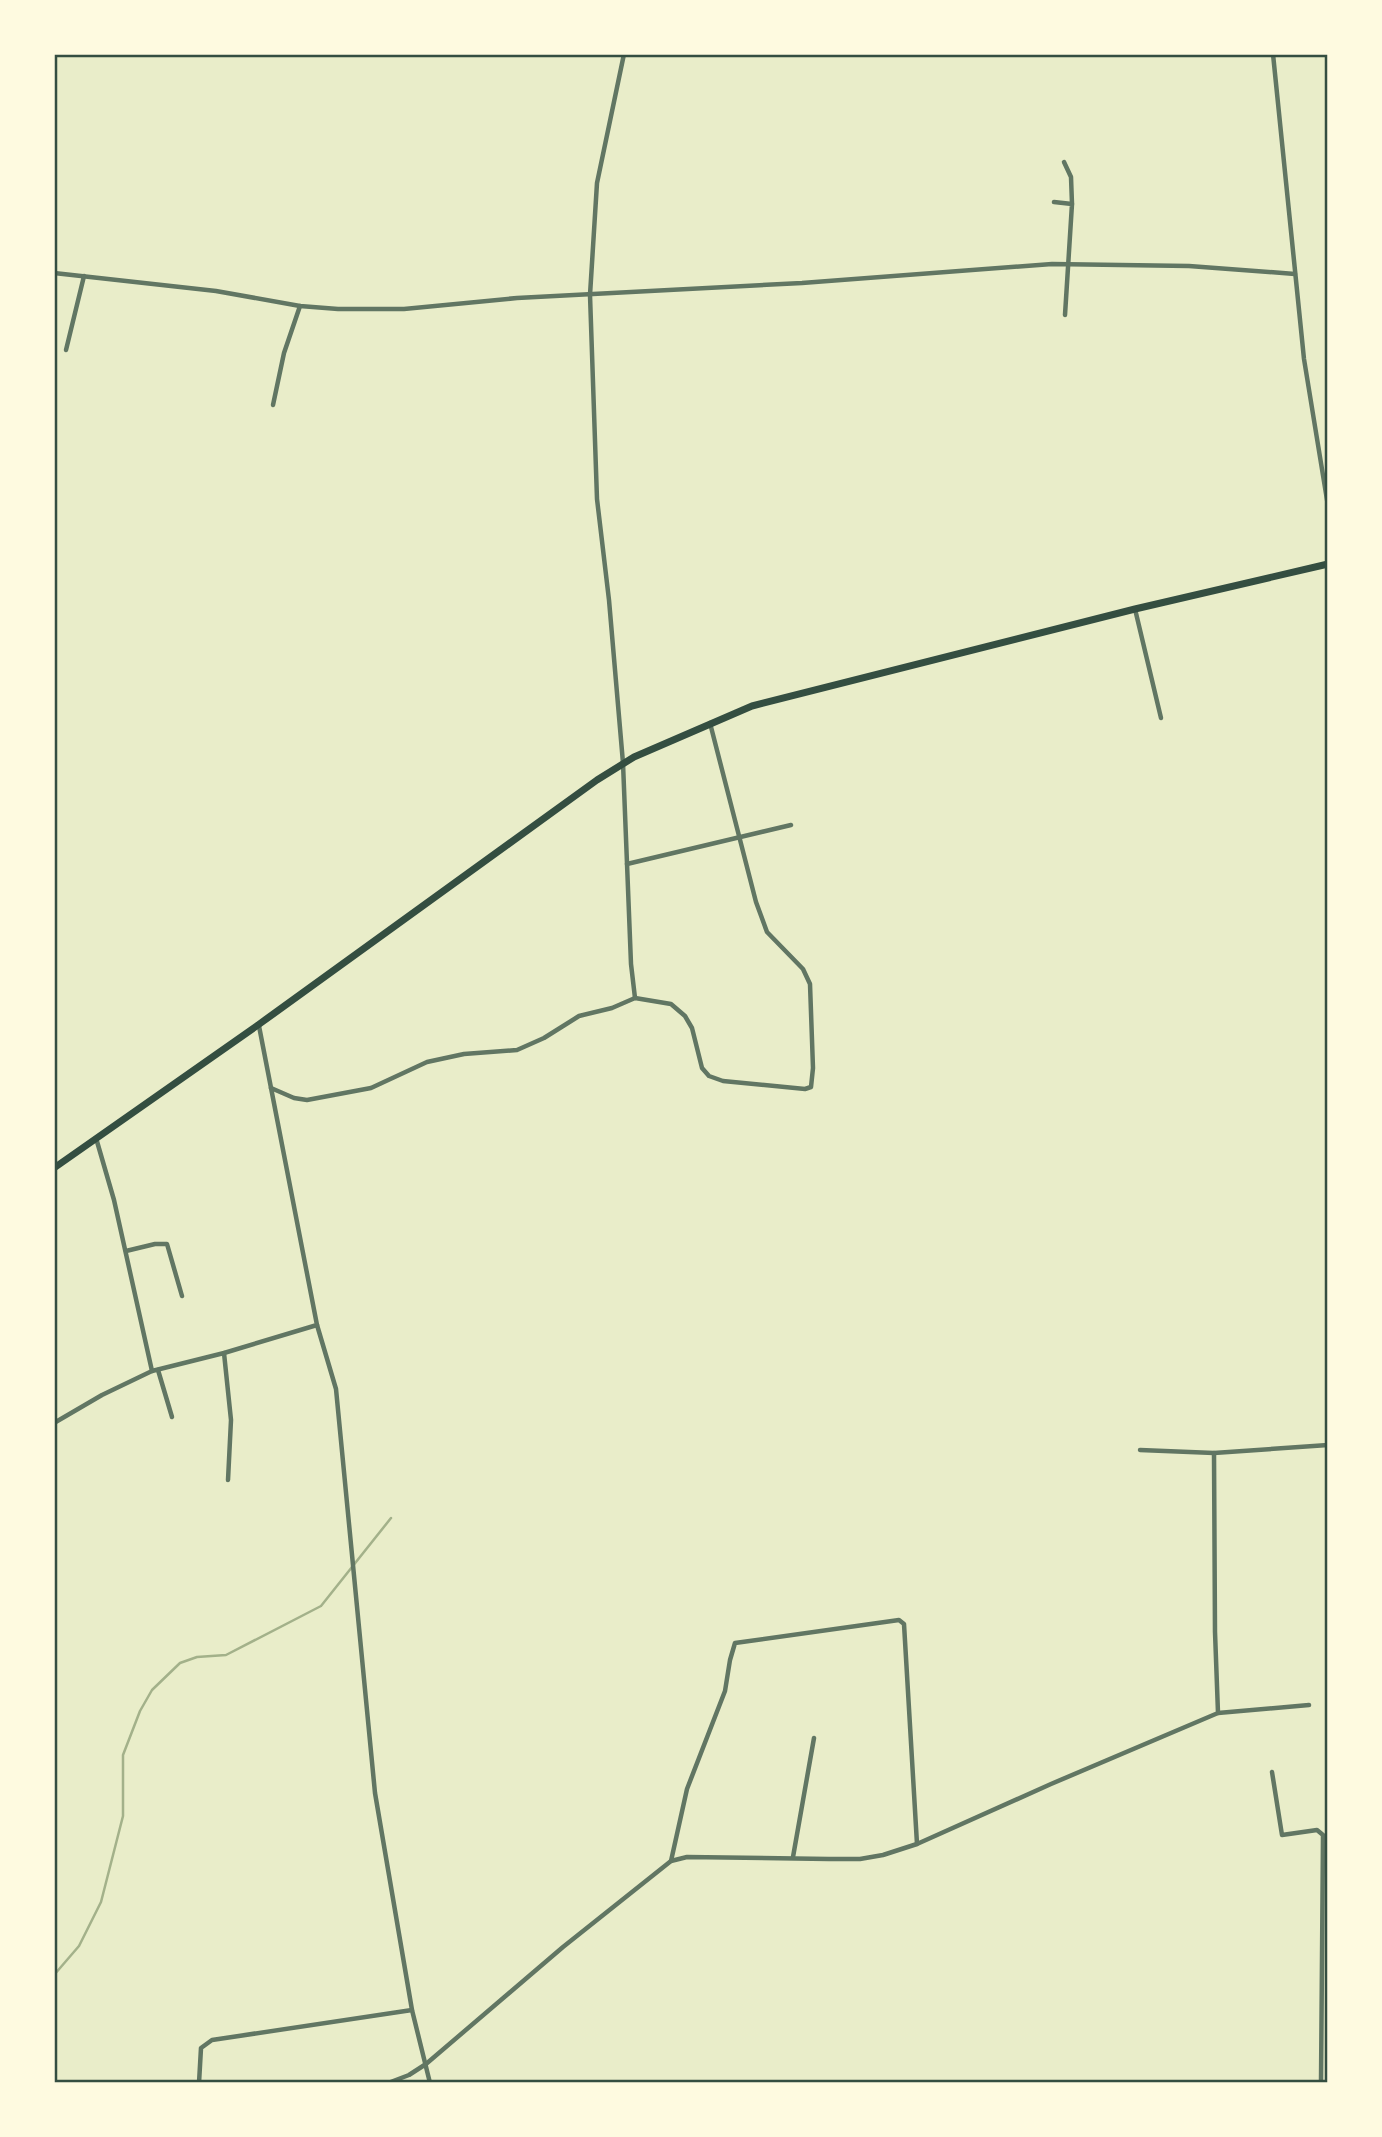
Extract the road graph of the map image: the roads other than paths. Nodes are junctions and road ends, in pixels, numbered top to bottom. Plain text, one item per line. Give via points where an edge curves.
1 (624, 54) edge
2 (1273, 54) edge
3 (1064, 162) dead end
4 (1054, 202) dead end
5 (1072, 204) junction
6 (1068, 264) junction
7 (54, 273) edge
8 (1296, 274) junction
9 (85, 276) junction
10 (590, 295) junction
11 (300, 306) junction
12 (1065, 315) dead end
13 (66, 350) dead end
14 (273, 405) dead end
15 (1328, 506) edge
16 (1328, 564) edge
17 (1135, 609) junction
18 (1161, 718) dead end
19 (710, 723) junction
20 (624, 763) junction
21 (791, 825) dead end
22 (740, 838) junction
23 (627, 864) junction
24 (635, 998) junction
25 (258, 1026) junction
26 (271, 1088) junction
27 (96, 1138) junction
28 (54, 1168) edge
29 (126, 1251) junction
30 (182, 1296) dead end
31 (317, 1325) junction
32 (224, 1353) junction
33 (155, 1371) junction
34 (172, 1417) dead end
35 (54, 1423) edge
36 (1328, 1445) edge
37 (1140, 1450) dead end
38 (1214, 1452) junction
39 (228, 1480) dead end
40 (1309, 1705) dead end
41 (1219, 1713) junction
42 (814, 1738) dead end
43 (1272, 1772) dead end
44 (917, 1844) junction
45 (793, 1857) junction
46 (671, 1861) junction
47 (412, 2010) junction
48 (426, 2064) junction
49 (199, 2083) edge
50 (388, 2083) edge
51 (430, 2083) edge
52 (1321, 2083) edge

1 - 10 street via 597,183
2 - 8 street
3 - 5 street
4 - 5 street
5 - 6 street
6 - 8 street
6 - 10 street
6 - 12 street
7 - 9 street
8 - 15 street via 1304,359
9 - 11 street via 216,290
9 - 13 street
10 - 11 street via 404,309
10 - 20 street via 597,499
11 - 14 street
16 - 17 main road
17 - 18 street
17 - 19 main road via 752,706
19 - 20 main road
19 - 22 street
20 - 23 street
20 - 25 main road
21 - 22 street
22 - 23 street
22 - 24 street via 767,932 803,969 810,984 811,1087 709,1076 702,1068 685,1016 671,1004
23 - 24 street
24 - 26 street via 579,1016 517,1050 427,1062 371,1088 307,1100
25 - 26 street
25 - 27 main road
26 - 31 street
27 - 28 main road
27 - 29 street
29 - 30 street via 167,1244
29 - 33 street
31 - 32 street
31 - 47 street via 336,1389 375,1793
32 - 33 street
32 - 39 street via 231,1420
33 - 34 street
33 - 35 street
36 - 38 street
37 - 38 street
38 - 41 street
40 - 41 street
41 - 44 street
42 - 45 street
43 - 52 street via 1282,1835 1317,1830 1323,1836
44 - 45 street via 860,1859
44 - 46 street via 904,1623 900,1620 735,1643 725,1691 687,1789
45 - 46 street
46 - 48 street
47 - 48 street
47 - 49 street via 212,2040 201,2048
48 - 50 street
48 - 51 street

